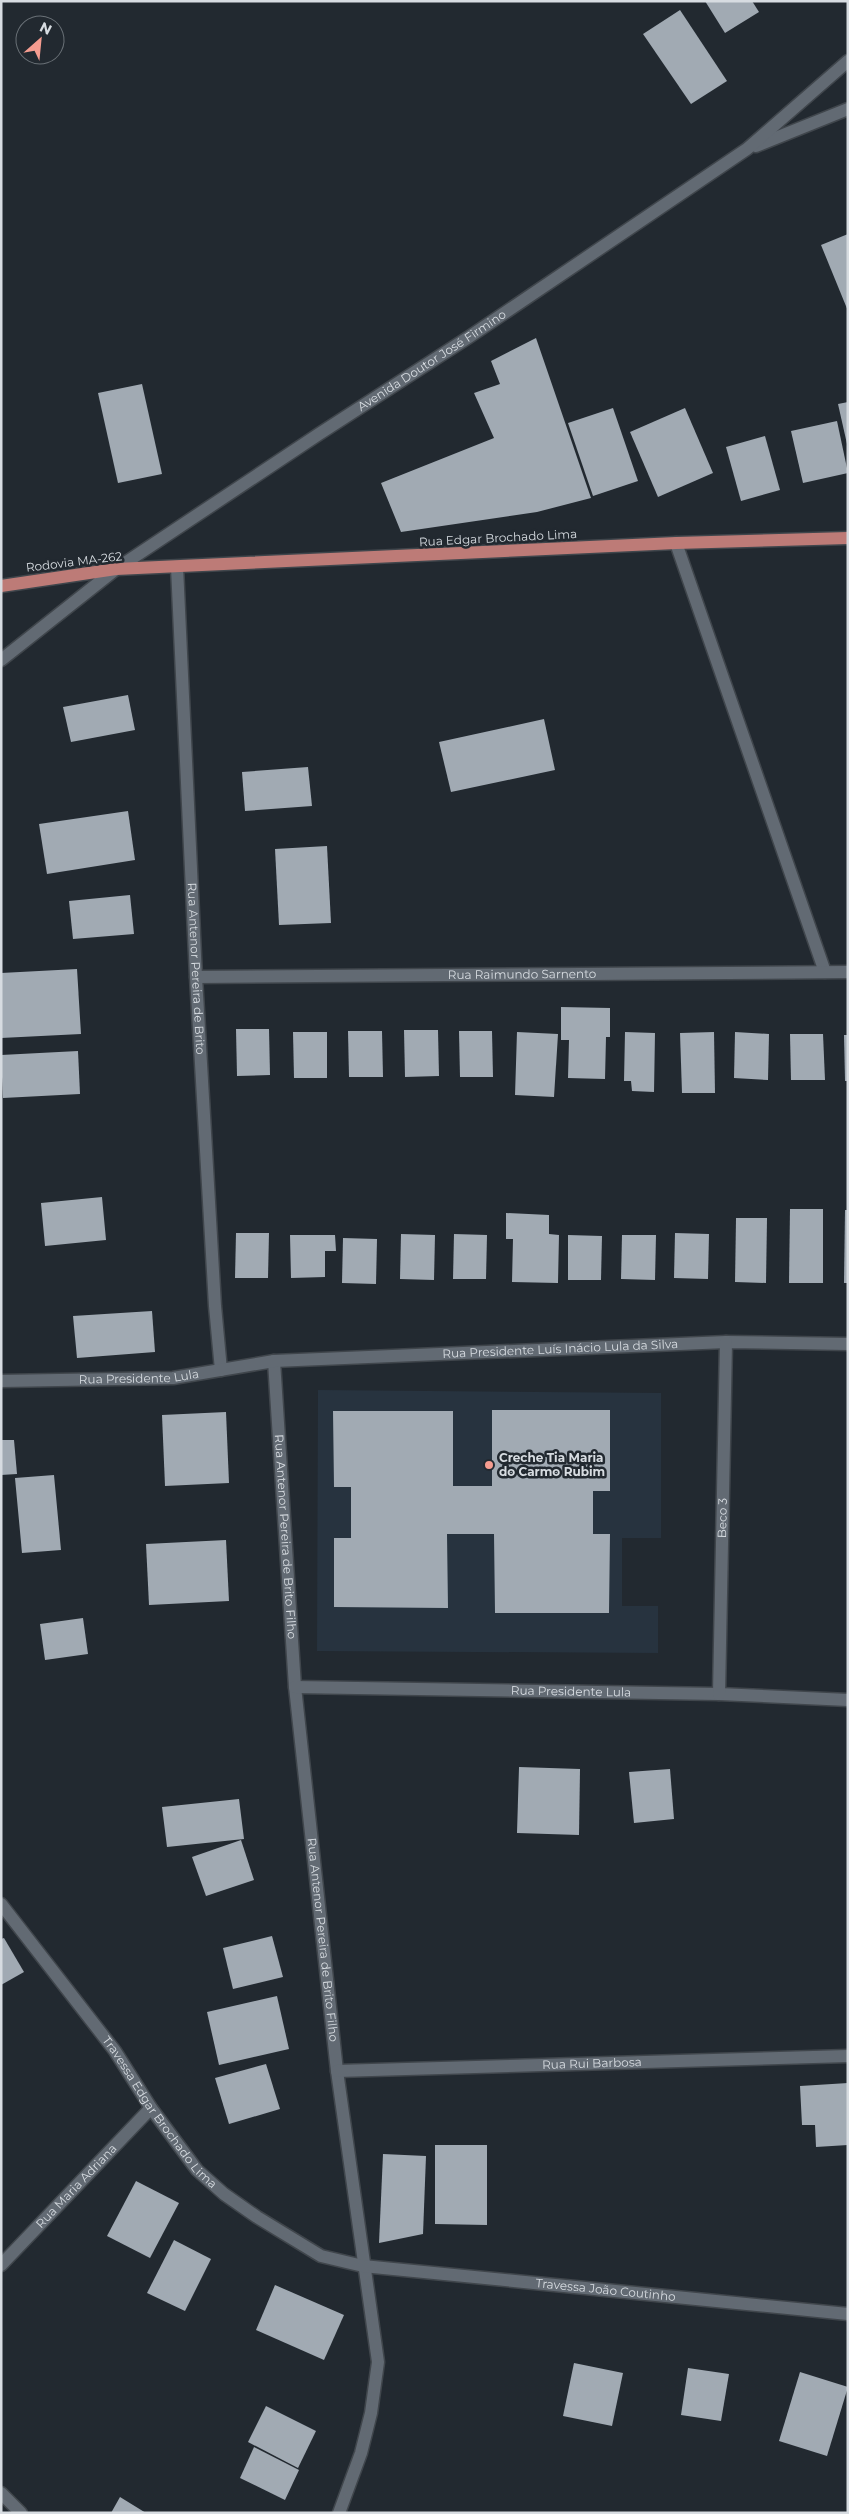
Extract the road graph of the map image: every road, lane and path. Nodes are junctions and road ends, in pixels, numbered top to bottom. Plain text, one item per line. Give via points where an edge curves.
1 (848, 61) edge
2 (848, 109) edge
3 (747, 149) junction
4 (848, 538) edge
5 (676, 543) junction
6 (177, 567) junction
7 (150, 568) joint
8 (116, 569) junction
9 (1, 586) edge
10 (1, 660) edge
11 (825, 972) junction
12 (848, 972) edge
13 (196, 977) junction
14 (726, 1342) junction
15 (848, 1344) edge
16 (274, 1361) junction
17 (221, 1370) junction
18 (1, 1381) edge
19 (295, 1687) junction
20 (719, 1694) junction
21 (848, 1700) edge
22 (1, 1904) edge
23 (848, 2056) edge
24 (337, 2071) junction
25 (151, 2108) junction
26 (1, 2265) edge
27 (363, 2266) junction
28 (848, 2314) edge
29 (1, 2493) edge
30 (21, 2513) edge
31 (340, 2513) edge

1 - 3 street, Avenida Doutor José Firmino
2 - 3 street, Avenida Doutor José Firmino
3 - 8 street, Avenida Doutor José Firmino
4 - 5 main road, Rua Edgar Brochado Lima
5 - 6 main road, Rua Edgar Brochado Lima
5 - 11 street
6 - 7 main road, Rua Edgar Brochado Lima
6 - 13 street, Rua Antenor Pereira de Brito
7 - 8 main road, Rodovia MA-262
8 - 9 main road, Rodovia MA-262
8 - 10 street
11 - 12 street, Rua Raimundo Sarnento
11 - 13 street, Rua Raimundo Sarnento
13 - 17 street, Rua Antenor Pereira de Brito
14 - 15 street, Rua Presidente Luís Inácio Lula da Silva
14 - 16 street, Rua Presidente Luís Inácio Lula da Silva
14 - 20 street, Beco 3
16 - 17 street, Rua Presidente Lula
16 - 19 street, Rua Antenor Pereira de Brito Filho
17 - 18 street, Rua Presidente Lula via 173,1378
19 - 20 street, Rua Presidente Lula
19 - 24 street, Rua Antenor Pereira de Brito Filho
20 - 21 street, Rua Presidente Lula
22 - 25 street, Travessa Edgar Brochado Lima via 114,2051
23 - 24 street, Rua Rui Barbosa
24 - 27 street, Rua Antenor Pereira de Brito Filho
25 - 26 street, Rua Maria Adriana
25 - 27 street, Travessa Edgar Brochado Lima via 198,2170 224,2194 321,2256
27 - 28 street, Travessa João Coutinho
27 - 31 street, Rua Antenor Pereira de Brito Filho via 378,2362 371,2414
29 - 30 street

